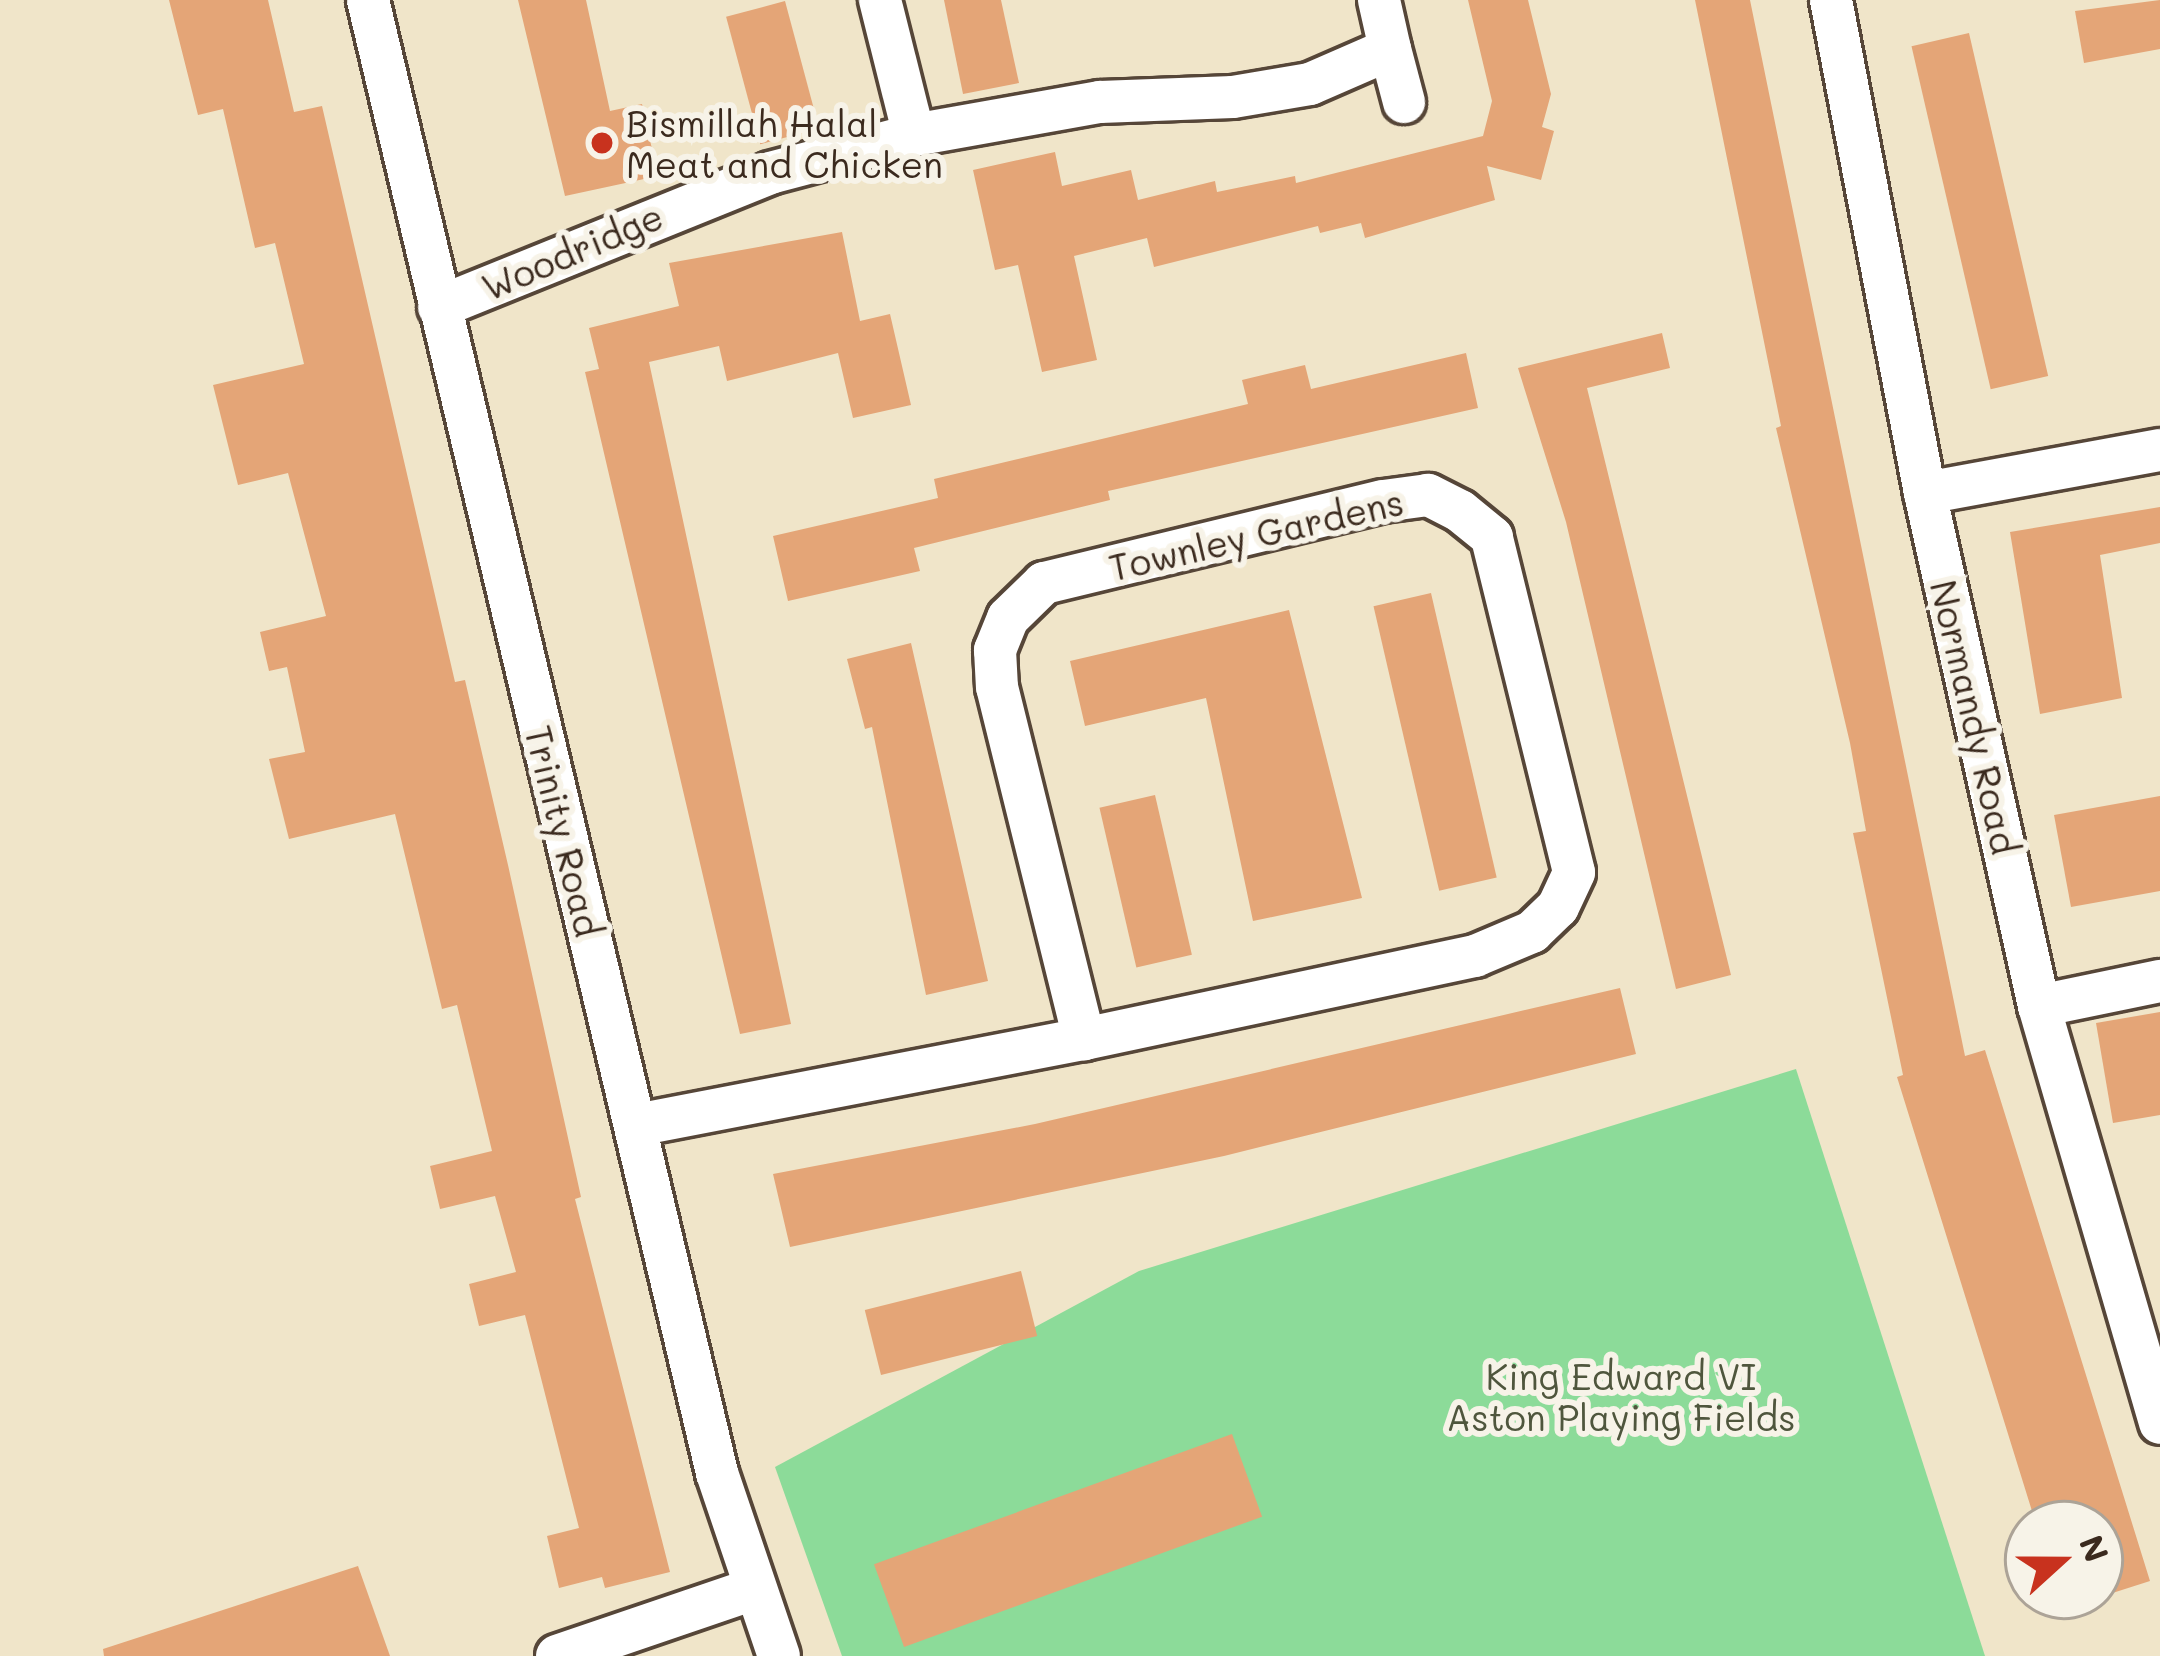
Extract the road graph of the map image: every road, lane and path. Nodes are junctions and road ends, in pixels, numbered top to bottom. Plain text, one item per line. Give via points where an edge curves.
1 (368, 0) edge
2 (880, 0) edge
3 (1379, 0) edge
4 (1831, 0) edge
5 (1390, 49) junction
6 (1404, 102) dead end
7 (914, 135) junction
8 (439, 307) junction
9 (2160, 450) edge
10 (1925, 493) junction
11 (2160, 981) edge
12 (2039, 1006) junction
13 (1084, 1039) junction
14 (637, 1125) junction
15 (2160, 1423) edge
16 (754, 1589) junction
17 (557, 1656) edge
18 (778, 1656) edge

1 - 8 street, Trinity Road
2 - 7 street
3 - 5 street
4 - 10 street, Normandy Road
5 - 6 street
5 - 7 street, Woodridge via 1310,84 1233,97 1100,102
7 - 8 street, Woodridge via 770,173
8 - 14 street, Trinity Road
9 - 10 street
10 - 12 street, Normandy Road
11 - 12 street
12 - 15 street, Normandy Road
13 - 13 street, Townley Gardens via 1475,956 1532,932 1558,907 1574,872 1492,537 1460,511 1428,495 1383,501 1044,583 1008,618 995,650 997,687
13 - 14 street, Townley Gardens
14 - 16 street, Trinity Road via 718,1473
16 - 17 street
16 - 18 street, Trinity Road

